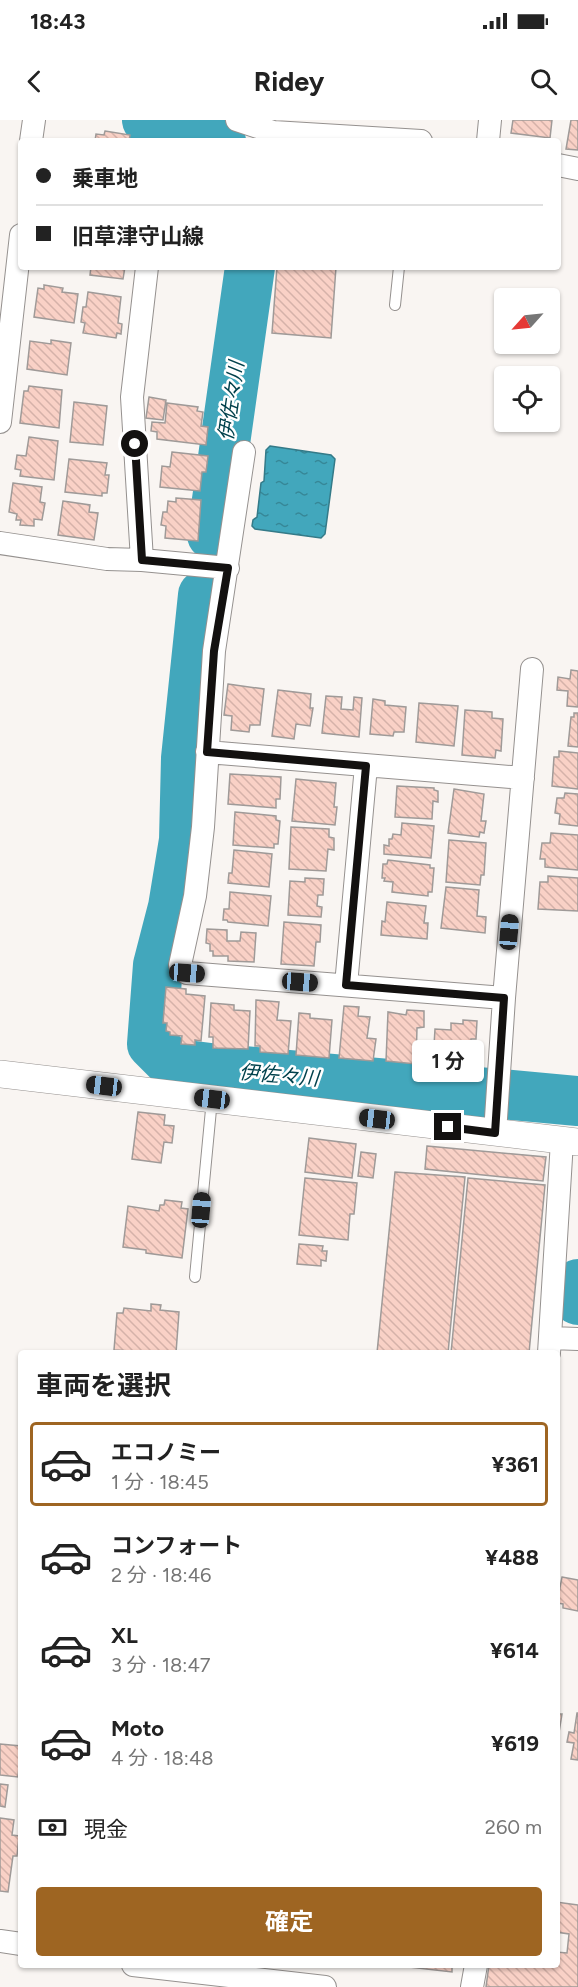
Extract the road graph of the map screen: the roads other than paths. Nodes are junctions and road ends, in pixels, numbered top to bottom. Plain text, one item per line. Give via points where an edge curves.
1 (34, 120) edge
2 (237, 120) edge
3 (490, 120) edge
4 (32, 138) edge
5 (368, 138) edge
6 (488, 138) edge
7 (561, 166) edge
8 (578, 169) edge
9 (18, 262) edge
10 (147, 270) edge
11 (399, 270) edge
12 (395, 305) dead end
13 (0, 422) edge
14 (244, 452) dead end
15 (0, 543) edge
16 (142, 560) junction
17 (228, 568) junction
18 (532, 669) dead end
19 (207, 752) junction
20 (366, 766) junction
21 (523, 778) junction
22 (346, 985) junction
23 (504, 998) junction
24 (0, 1074) edge
25 (212, 1099) junction
26 (496, 1120) junction
27 (572, 1142) edge
28 (195, 1277) dead end
29 (562, 1342) edge
30 (0, 1941) edge
31 (18, 1944) edge
32 (159, 1968) edge
33 (475, 1968) edge
34 (325, 1987) edge
35 (472, 1987) edge

1 - 4 street
2 - 5 street via 273,132
3 - 6 street
7 - 8 street
9 - 13 street
10 - 16 street via 132,397
11 - 12 lane
14 - 17 street
15 - 16 street via 107,559
16 - 17 street
17 - 19 street via 214,651
18 - 21 street
19 - 20 street
19 - 22 street via 195,896 180,965 187,973
20 - 21 street
20 - 22 street
21 - 23 street
22 - 23 street
23 - 26 street
24 - 25 street
25 - 26 street
25 - 28 lane
26 - 27 street
27 - 29 street
30 - 31 street
32 - 34 street
33 - 35 street

